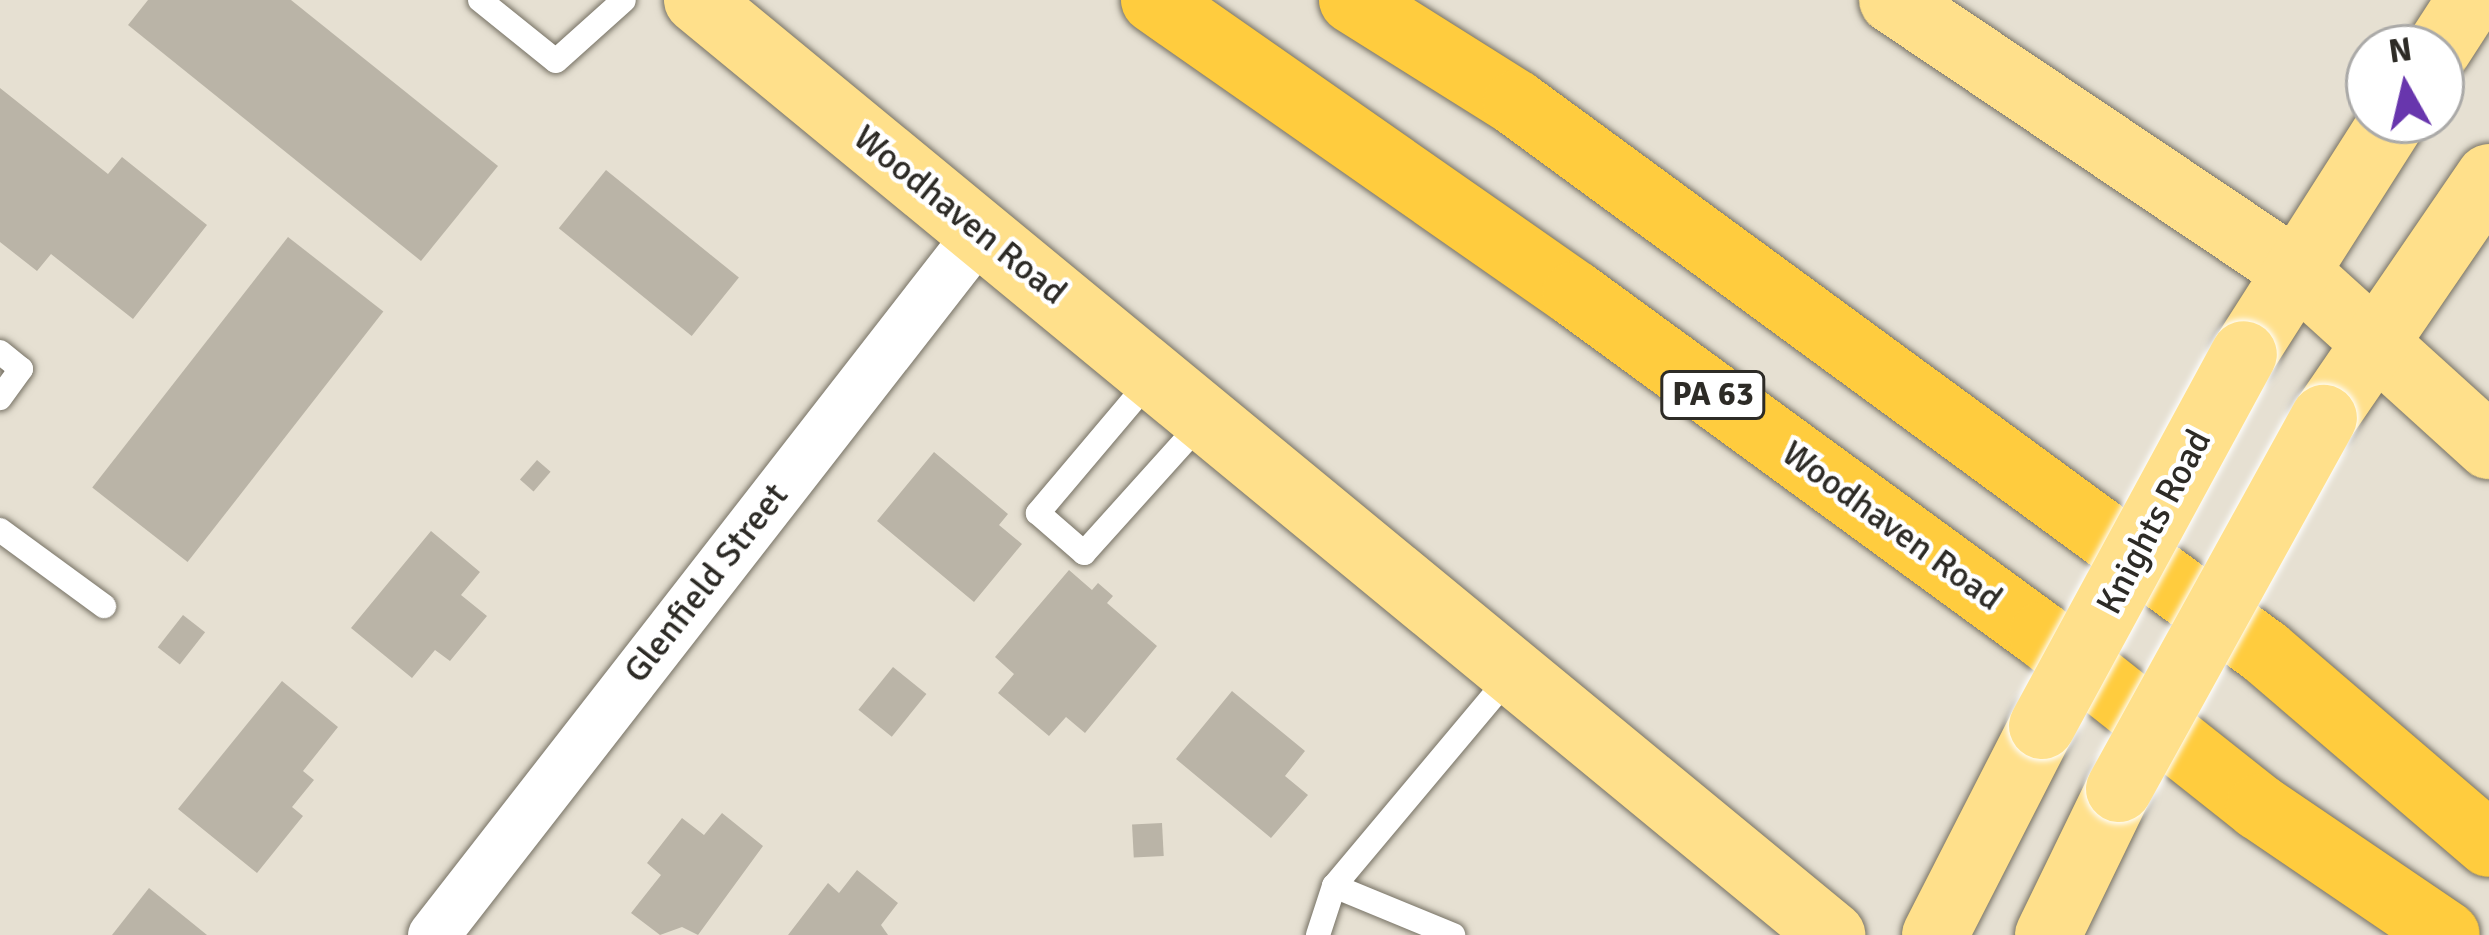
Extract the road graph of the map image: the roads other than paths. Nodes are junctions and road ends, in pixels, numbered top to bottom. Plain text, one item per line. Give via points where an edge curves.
1 (480, 0) edge
2 (624, 0) edge
3 (698, 0) edge
4 (1154, 0) edge
5 (1352, 0) edge
6 (1392, 0) edge
7 (1892, 0) edge
8 (1516, 104) junction
9 (2377, 144) edge
10 (2481, 205) edge
11 (980, 232) junction
12 (2296, 271) junction
13 (2375, 343) junction
14 (0, 352) edge
15 (1154, 376) junction
16 (0, 398) edge
17 (1205, 419) junction
18 (2489, 446) edge
19 (0, 530) edge
20 (104, 606) dead end
21 (1513, 673) junction
22 (2259, 807) junction
23 (2489, 844) edge
24 (1334, 886) junction
25 (433, 935) edge
26 (1318, 935) edge
27 (1453, 935) edge
28 (1832, 935) edge
29 (1935, 935) edge
30 (2048, 935) edge
31 (2377, 935) edge
32 (2447, 935) edge

1 - 2 lane via 556,61
3 - 11 main road, Woodhaven Road
4 - 22 highway, Woodhaven Road / PA 63 via 2042,635
5 - 8 highway
6 - 8 highway
7 - 12 main road
8 - 23 highway via 2265,652
9 - 12 main road, Knights Road
10 - 13 main road
11 - 15 main road, Woodhaven Road
11 - 25 street, Glenfield Street
12 - 13 main road
12 - 29 main road, Knights Road, bridge via 2244,354
13 - 18 main road
13 - 30 main road, bridge via 2324,418 2119,789
14 - 16 lane via 21,369
15 - 17 main road, Woodhaven Road
15 - 17 lane via 1038,513 1084,553
17 - 21 main road, Woodhaven Road
19 - 20 lane
21 - 24 lane
21 - 28 main road, Woodhaven Road
22 - 31 highway
22 - 32 highway, Woodhaven Road / PA 63
24 - 26 lane
24 - 27 lane

